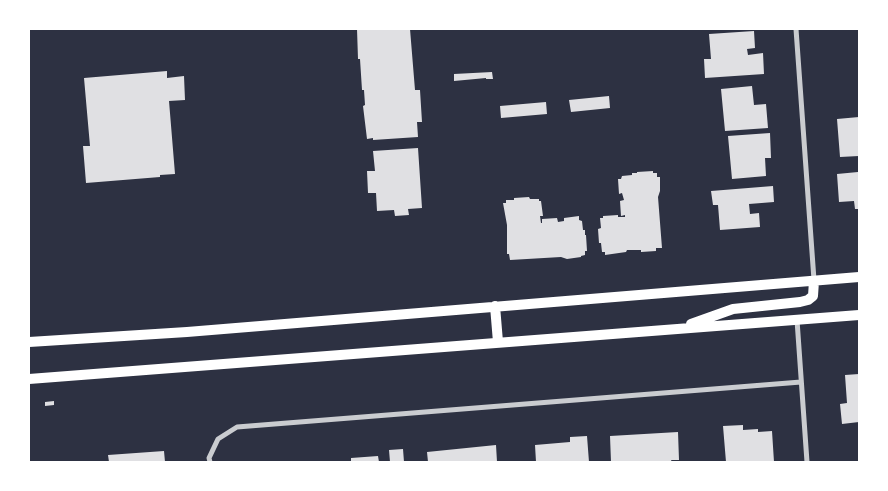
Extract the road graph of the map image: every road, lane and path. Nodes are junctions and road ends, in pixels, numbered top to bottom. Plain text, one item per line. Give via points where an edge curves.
1 (796, 29) edge
2 (859, 277) edge
3 (814, 281) junction
4 (495, 306) junction
5 (859, 315) edge
6 (797, 320) junction
7 (678, 329) junction
8 (29, 342) edge
9 (498, 342) junction
10 (29, 379) edge
11 (801, 382) junction
12 (210, 462) edge
13 (807, 462) edge

1 - 3 street
2 - 3 main road
3 - 4 main road
3 - 7 main road via 813,296 808,300 733,309
4 - 8 main road
4 - 9 main road
5 - 6 main road
6 - 7 main road
6 - 11 street
7 - 9 main road
9 - 10 main road
11 - 12 street via 237,427 218,439
11 - 13 street

